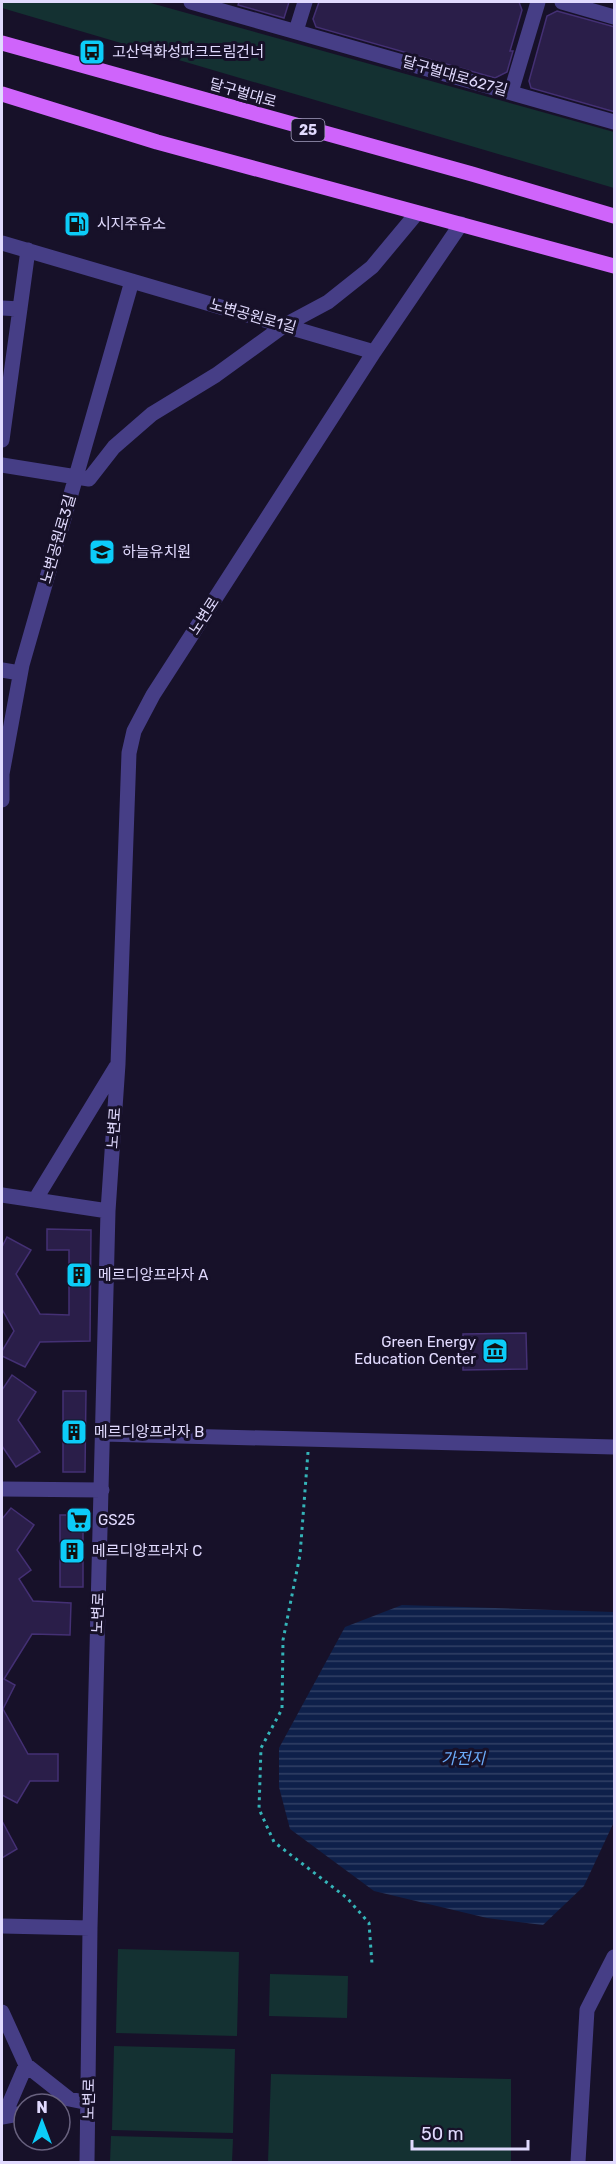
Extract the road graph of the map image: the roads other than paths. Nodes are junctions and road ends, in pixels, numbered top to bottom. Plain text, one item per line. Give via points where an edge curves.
1 (191, 2) edge
2 (305, 2) edge
3 (538, 2) edge
4 (562, 2) edge
5 (615, 16) edge
6 (296, 31) junction
7 (2, 43) edge
8 (511, 92) junction
9 (2, 94) edge
10 (615, 122) edge
11 (417, 213) junction
12 (615, 216) edge
13 (460, 224) junction
14 (2, 243) edge
15 (28, 250) junction
16 (615, 266) edge
17 (132, 281) junction
18 (2, 308) edge
19 (20, 309) junction
20 (285, 325) junction
21 (374, 352) junction
22 (2, 440) edge
23 (2, 465) edge
24 (76, 477) junction
25 (2, 670) edge
26 (20, 673) junction
27 (2, 774) edge
28 (2, 800) edge
29 (118, 1064) junction
30 (2, 1195) edge
31 (35, 1200) junction
32 (108, 1212) junction
33 (103, 1434) junction
34 (615, 1447) edge
35 (2, 1489) edge
36 (102, 1490) junction
37 (2, 1926) edge
38 (90, 1928) junction
39 (615, 1957) edge
40 (2, 2012) edge
41 (26, 2065) junction
42 (53, 2092) edge
43 (72, 2102) edge
44 (89, 2103) junction
45 (3, 2116) edge
46 (87, 2163) edge
47 (578, 2163) edge

1 - 6 street, 달구벌대로627길
2 - 6 street
3 - 8 street
4 - 5 street
6 - 8 street, 달구벌대로627길
7 - 12 main road, 달구벌대로 / 25
8 - 10 street, 달구벌대로627길
9 - 11 main road via 157,142
11 - 13 main road
11 - 20 street via 372,267 328,302
13 - 16 main road
13 - 21 street, 노변로
14 - 15 street, 노변공원로1길
15 - 17 street, 노변공원로1길
15 - 19 street
17 - 20 street, 노변공원로1길
17 - 24 street
18 - 19 street
19 - 22 street
20 - 21 street, 노변공원로1길
20 - 24 street via 216,375 152,414 114,447 89,479
21 - 29 street, 노변로 via 153,695 135,731 129,753
23 - 24 street, 노변공원로3길
24 - 26 street, 노변공원로3길
25 - 26 street
26 - 27 street, 노변공원로3길
27 - 28 street, 노변공원로3길
29 - 31 street, 노변로
29 - 32 street, 노변로
30 - 31 street
31 - 32 street
32 - 33 street, 노변로
33 - 34 street
33 - 36 street, 노변로
35 - 36 street
36 - 38 street, 노변로
37 - 38 street
38 - 44 street, 노변로
39 - 47 street via 587,2010
40 - 41 street
41 - 42 street
41 - 45 street
43 - 44 street
44 - 46 street, 노변로

